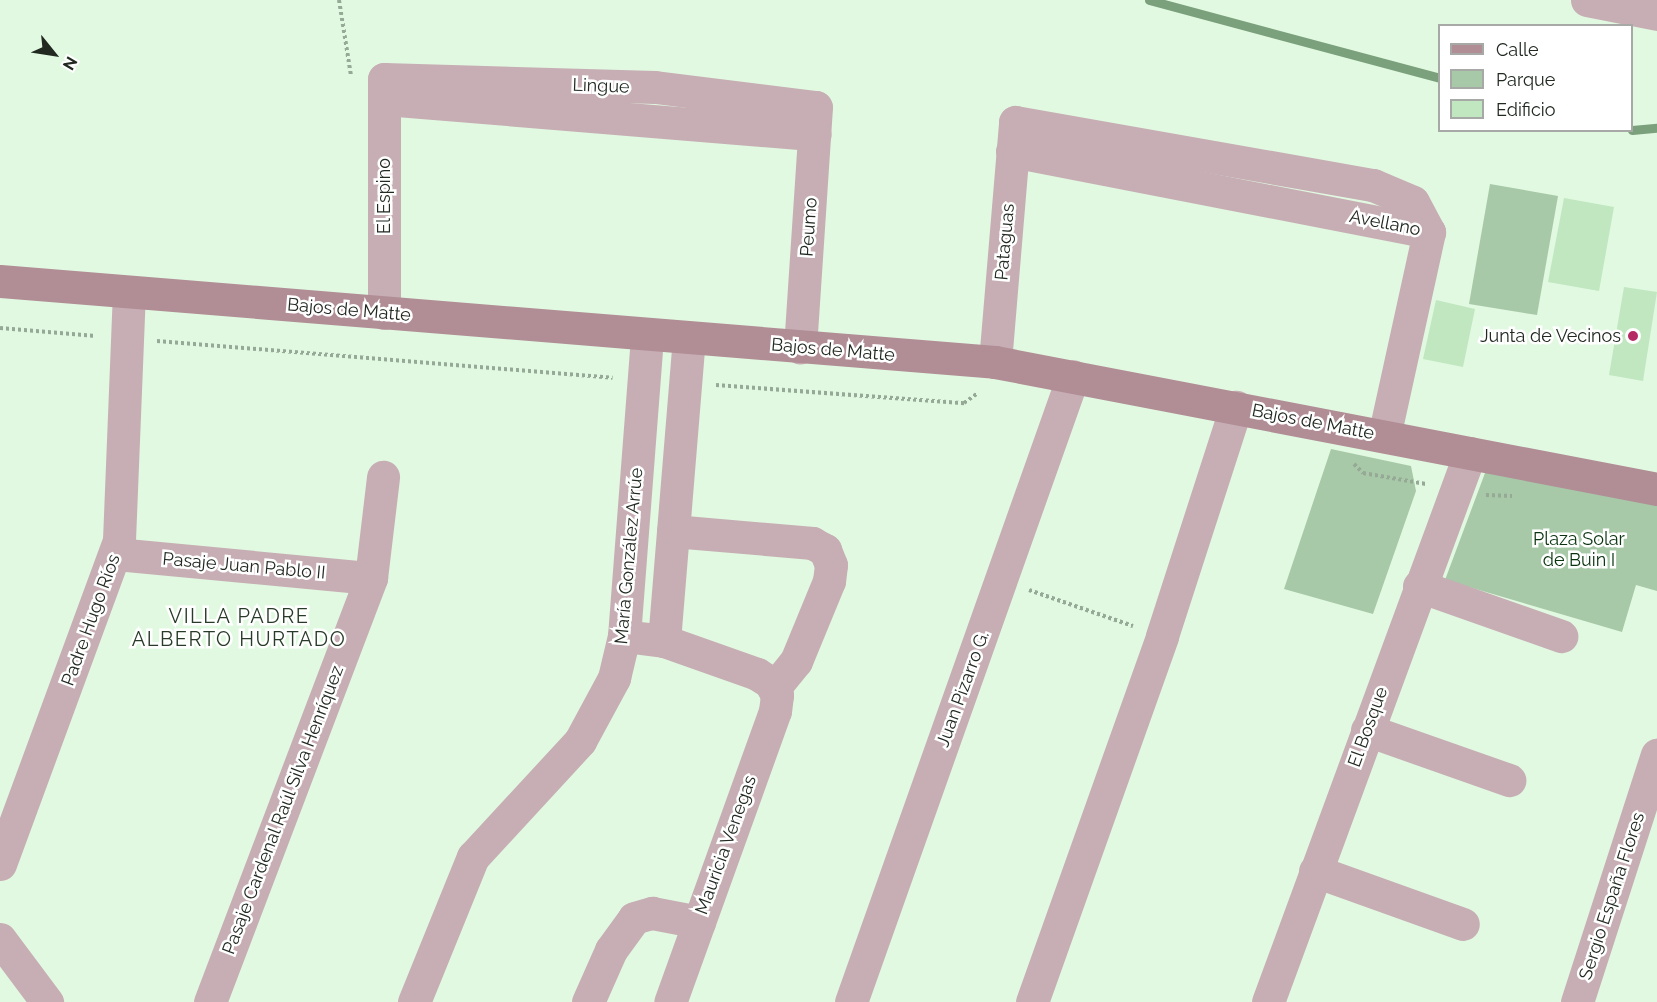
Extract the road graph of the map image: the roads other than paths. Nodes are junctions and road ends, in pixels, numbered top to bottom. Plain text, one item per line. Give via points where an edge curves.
1 (1587, 0) edge
2 (1657, 14) edge
3 (384, 89) joint
4 (816, 121) joint
5 (1013, 136) joint
6 (0, 281) edge
7 (129, 292) junction
8 (384, 313) junction
9 (647, 335) junction
10 (689, 338) junction
11 (801, 347) junction
12 (990, 374) junction
13 (1073, 376) junction
14 (1236, 407) junction
15 (1384, 436) junction
16 (1470, 453) junction
17 (383, 477) dead end
18 (1657, 489) edge
19 (673, 531) junction
20 (116, 554) junction
21 (372, 578) junction
22 (1419, 586) junction
23 (624, 636) junction
24 (1561, 636) dead end
25 (664, 640) junction
26 (774, 688) junction
27 (1367, 730) junction
28 (1657, 756) edge
29 (1509, 780) dead end
30 (0, 864) edge
31 (1315, 872) junction
32 (699, 922) junction
33 (1463, 924) dead end
34 (0, 939) edge
35 (47, 1002) edge
36 (210, 1002) edge
37 (414, 1002) edge
38 (588, 1002) edge
39 (670, 1002) edge
40 (851, 1002) edge
41 (1032, 1002) edge
42 (1268, 1002) edge
43 (1577, 1002) edge

1 - 2 street
3 - 4 street, Lingue via 655,87
3 - 8 street, El Espino
4 - 11 street, Peumo
5 - 12 street, Pataguas
5 - 15 street, Avellano via 1373,185 1413,202 1429,232
6 - 7 main road, Bajos de Matte
7 - 8 main road, Bajos de Matte
7 - 20 street, Padre Hugo Ríos
8 - 9 main road, Bajos de Matte
9 - 10 main road, Bajos de Matte
9 - 23 street, María González Arrúe
10 - 11 main road, Bajos de Matte
10 - 19 street
11 - 12 main road, Bajos de Matte
12 - 13 main road, Bajos de Matte
13 - 14 main road, Bajos de Matte
13 - 40 street, Juan Pizarro G.
14 - 15 main road, Bajos de Matte
14 - 41 street via 1162,636
15 - 16 main road, Bajos de Matte
16 - 18 main road, Bajos de Matte
16 - 22 street, El Bosque
17 - 21 street, Pasaje Cardenal Raúl Silva Henríquez
19 - 25 street
19 - 26 street via 805,542 825,550 831,565 829,581 796,661
20 - 21 street, Pasaje Juan Pablo II
20 - 30 street, Padre Hugo Ríos
21 - 36 street, Pasaje Cardenal Raúl Silva Henríquez
22 - 24 street
22 - 27 street, El Bosque
23 - 25 street
23 - 37 street, María González Arrúe via 605,700 580,741 491,834 463,874
25 - 26 street via 757,674
26 - 32 street, Mauricia Venegas via 775,711
27 - 29 street
27 - 31 street, El Bosque
28 - 43 street, Sergio España Flores
31 - 33 street
31 - 42 street, El Bosque
32 - 38 street via 652,913 634,918 611,950
32 - 39 street, Mauricia Venegas
34 - 35 street

